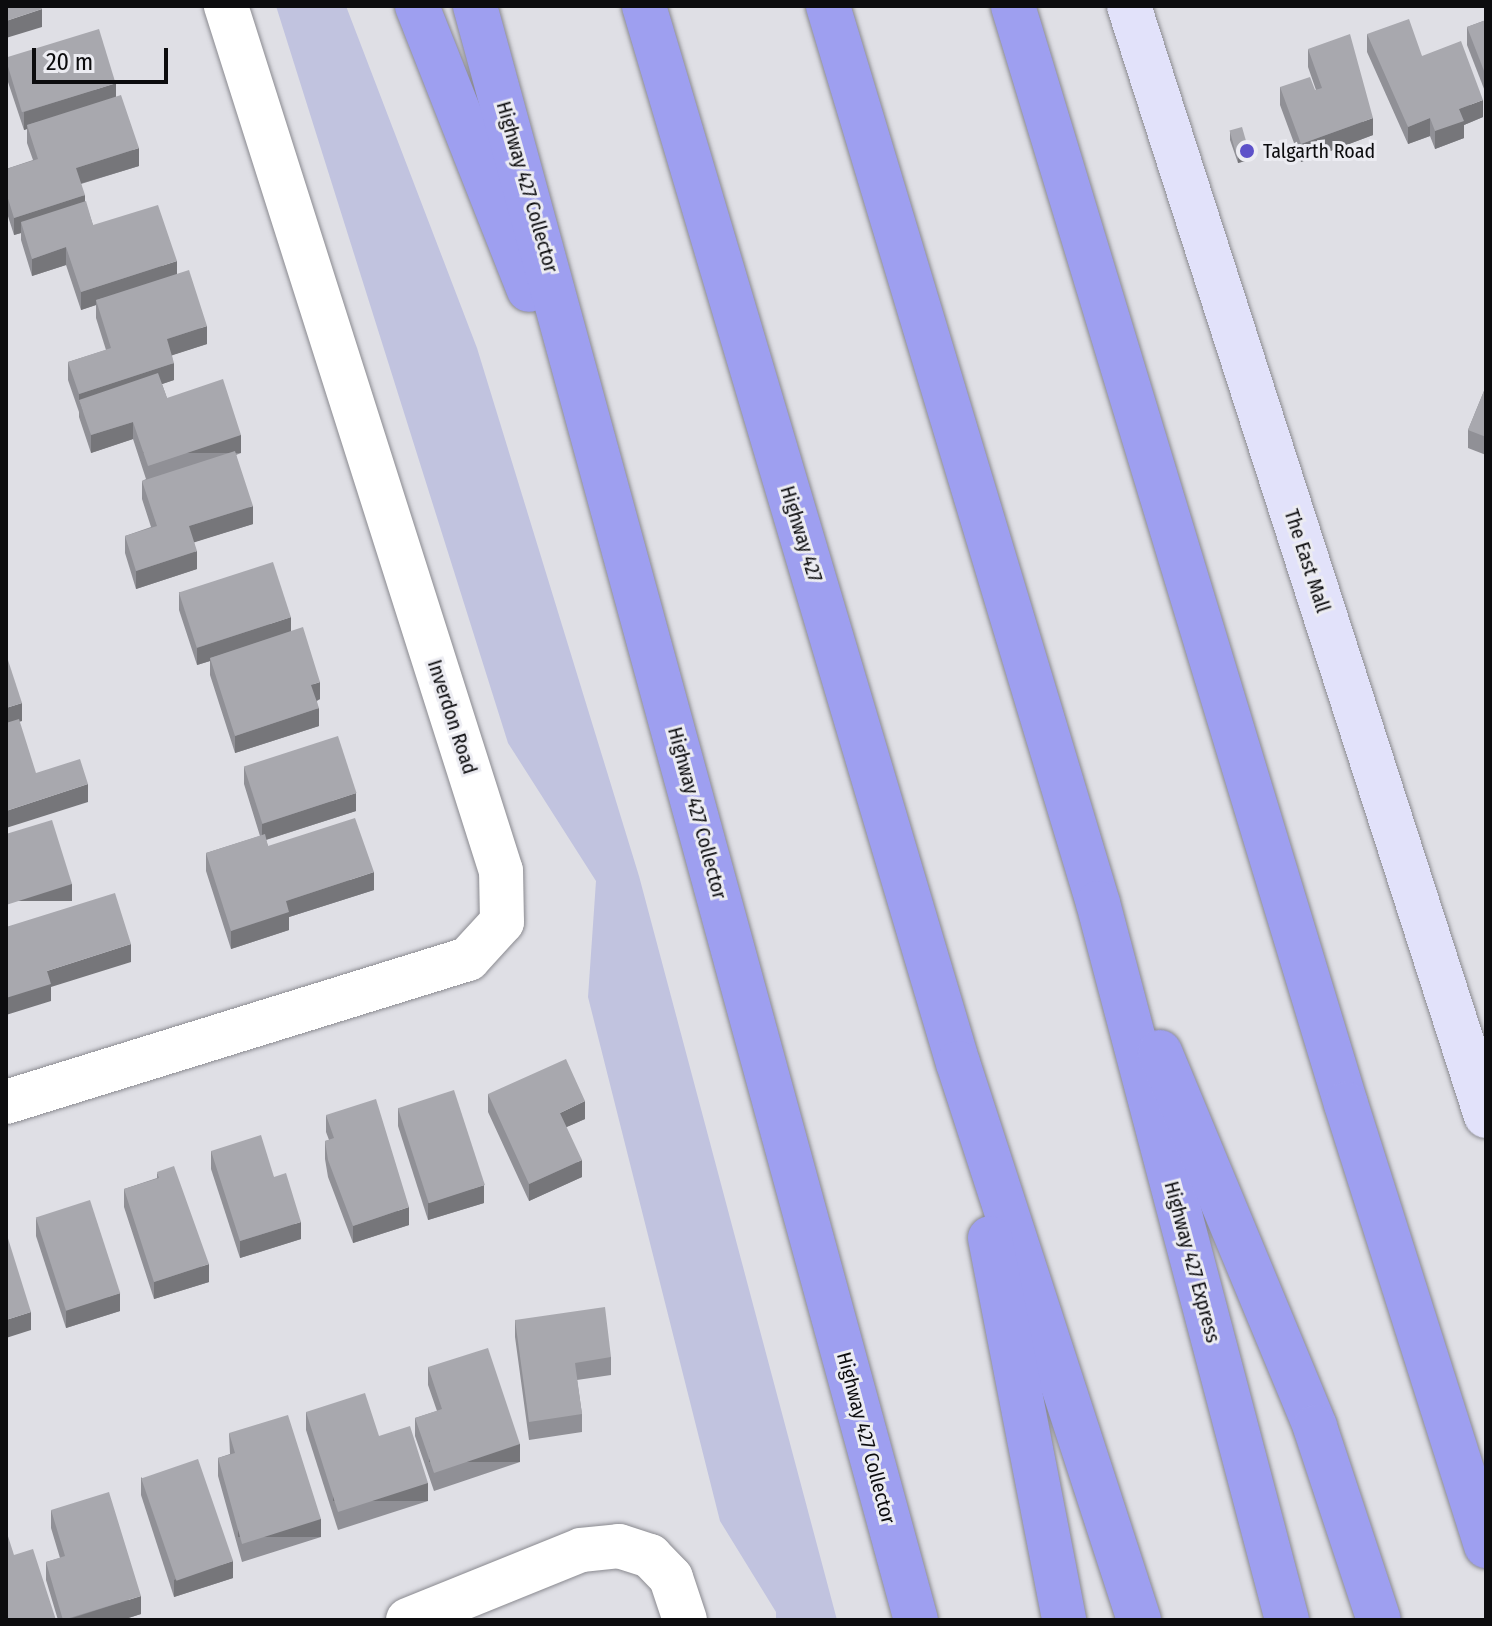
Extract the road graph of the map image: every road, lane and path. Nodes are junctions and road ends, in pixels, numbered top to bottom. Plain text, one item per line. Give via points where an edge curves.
1 (226, 6) edge
2 (417, 6) edge
3 (475, 6) edge
4 (644, 6) edge
5 (828, 6) edge
6 (1013, 6) edge
7 (1129, 6) edge
8 (632, 568) junction
9 (1098, 903) junction
10 (958, 1063) junction
11 (6, 1102) edge
12 (1486, 1116) edge
13 (1486, 1546) edge
14 (408, 1620) edge
15 (685, 1620) edge
16 (916, 1620) edge
17 (1064, 1620) edge
18 (1139, 1620) edge
19 (1287, 1620) edge
20 (1379, 1620) edge

1 - 11 street, Inverdon Road via 501,871 502,922 468,959
2 - 8 highway via 466,120
3 - 8 highway, Highway 427 Collector
4 - 10 highway, Highway 427
5 - 9 highway
6 - 13 highway via 1346,1104
7 - 12 main road, The East Mall
8 - 16 highway, Highway 427 Collector
9 - 19 highway, Highway 427 Express
9 - 20 highway via 1315,1427
10 - 17 highway
10 - 18 highway
14 - 15 street via 581,1550 619,1546 650,1556 671,1578

